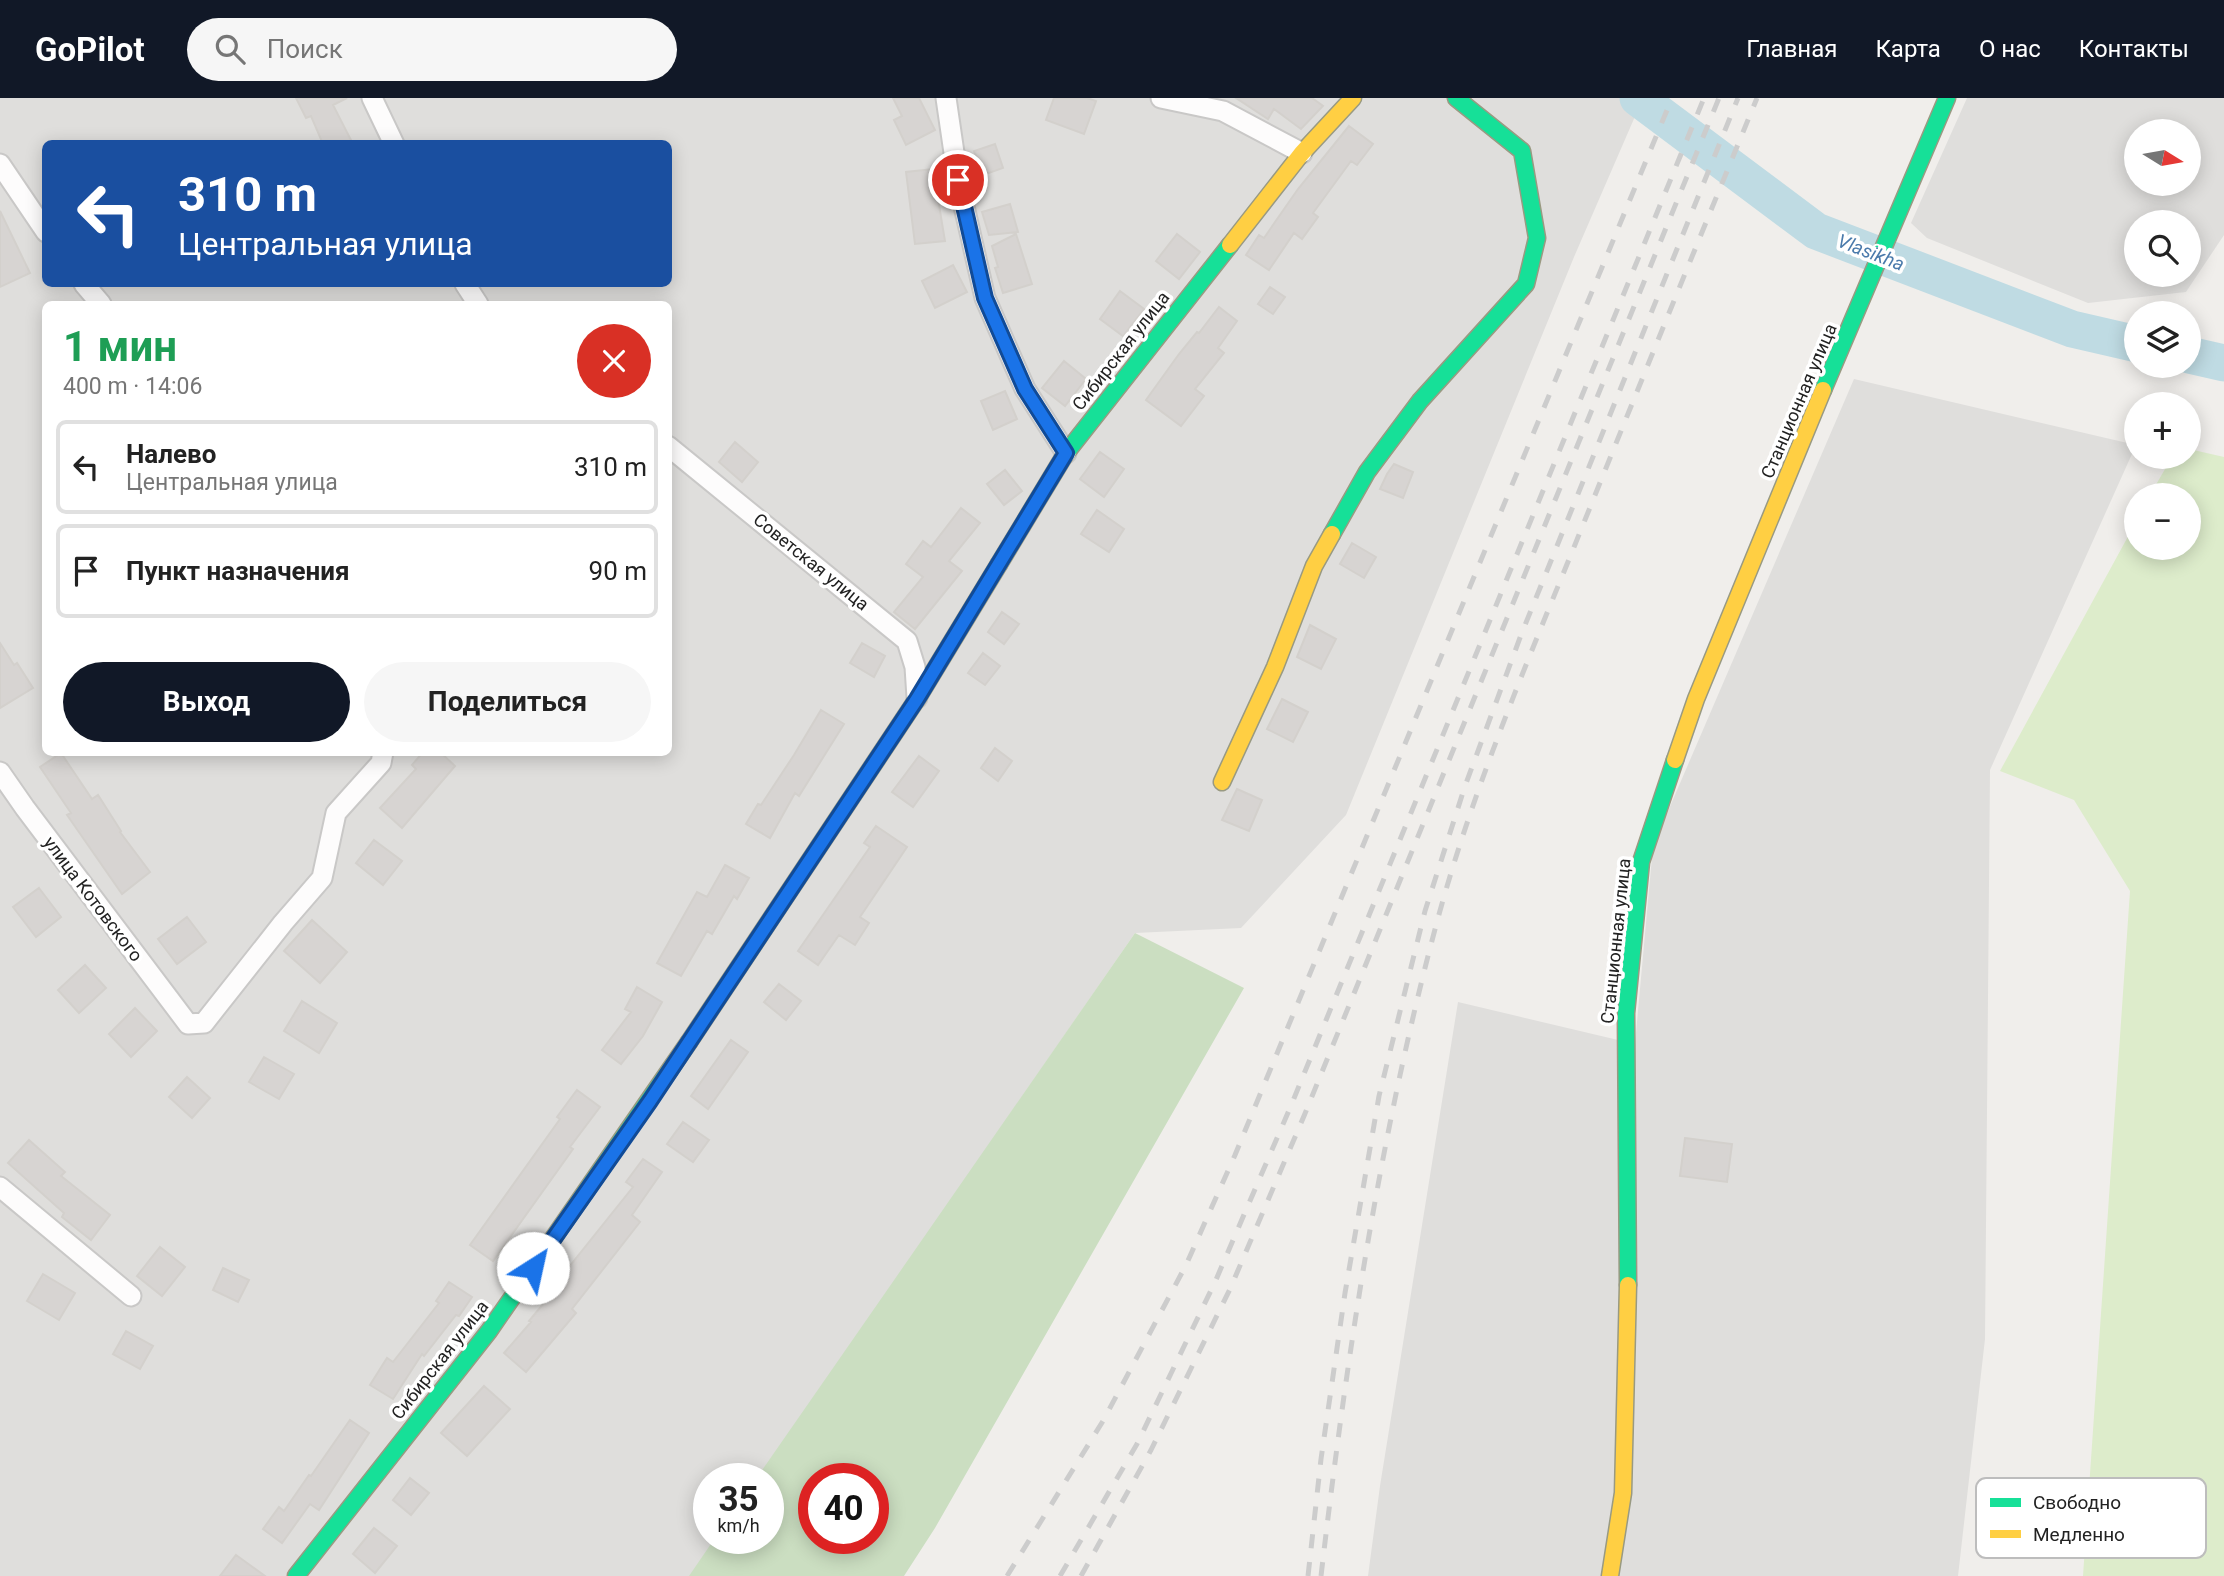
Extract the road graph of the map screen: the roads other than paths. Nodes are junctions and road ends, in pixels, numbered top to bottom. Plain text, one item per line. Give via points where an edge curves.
1 (372, 98) edge
2 (946, 98) edge
3 (1161, 98) edge
4 (1353, 98) edge
5 (1456, 98) edge
6 (1947, 98) edge
7 (392, 140) edge
8 (1302, 153) junction
9 (0, 164) edge
10 (42, 226) edge
11 (86, 287) edge
12 (98, 301) edge
13 (672, 449) edge
14 (1066, 453) junction
15 (917, 699) junction
16 (382, 756) edge
17 (0, 772) edge
18 (1222, 782) dead end
19 (0, 1188) edge
20 (131, 1296) dead end
21 (296, 1576) edge
22 (1610, 1576) edge

1 - 7 street
2 - 14 street via 958,180 985,298 1025,389
3 - 8 street via 1223,111
4 - 8 street, Сибирская улица
5 - 18 street via 1522,151 1537,238 1526,284 1420,401 1367,472 1314,566 1275,667
6 - 22 street, Станционная улица via 1696,699 1641,862 1626,1013 1628,1336 1623,1493
8 - 14 street, Сибирская улица
9 - 10 street
11 - 12 street
13 - 15 street, Советская улица via 906,641 915,667
14 - 15 street, Сибирская улица
15 - 21 street, Сибирская улица via 650,1101 489,1331
16 - 17 street, улица Котовского via 336,813 322,878 204,1023 188,1024
19 - 20 street

